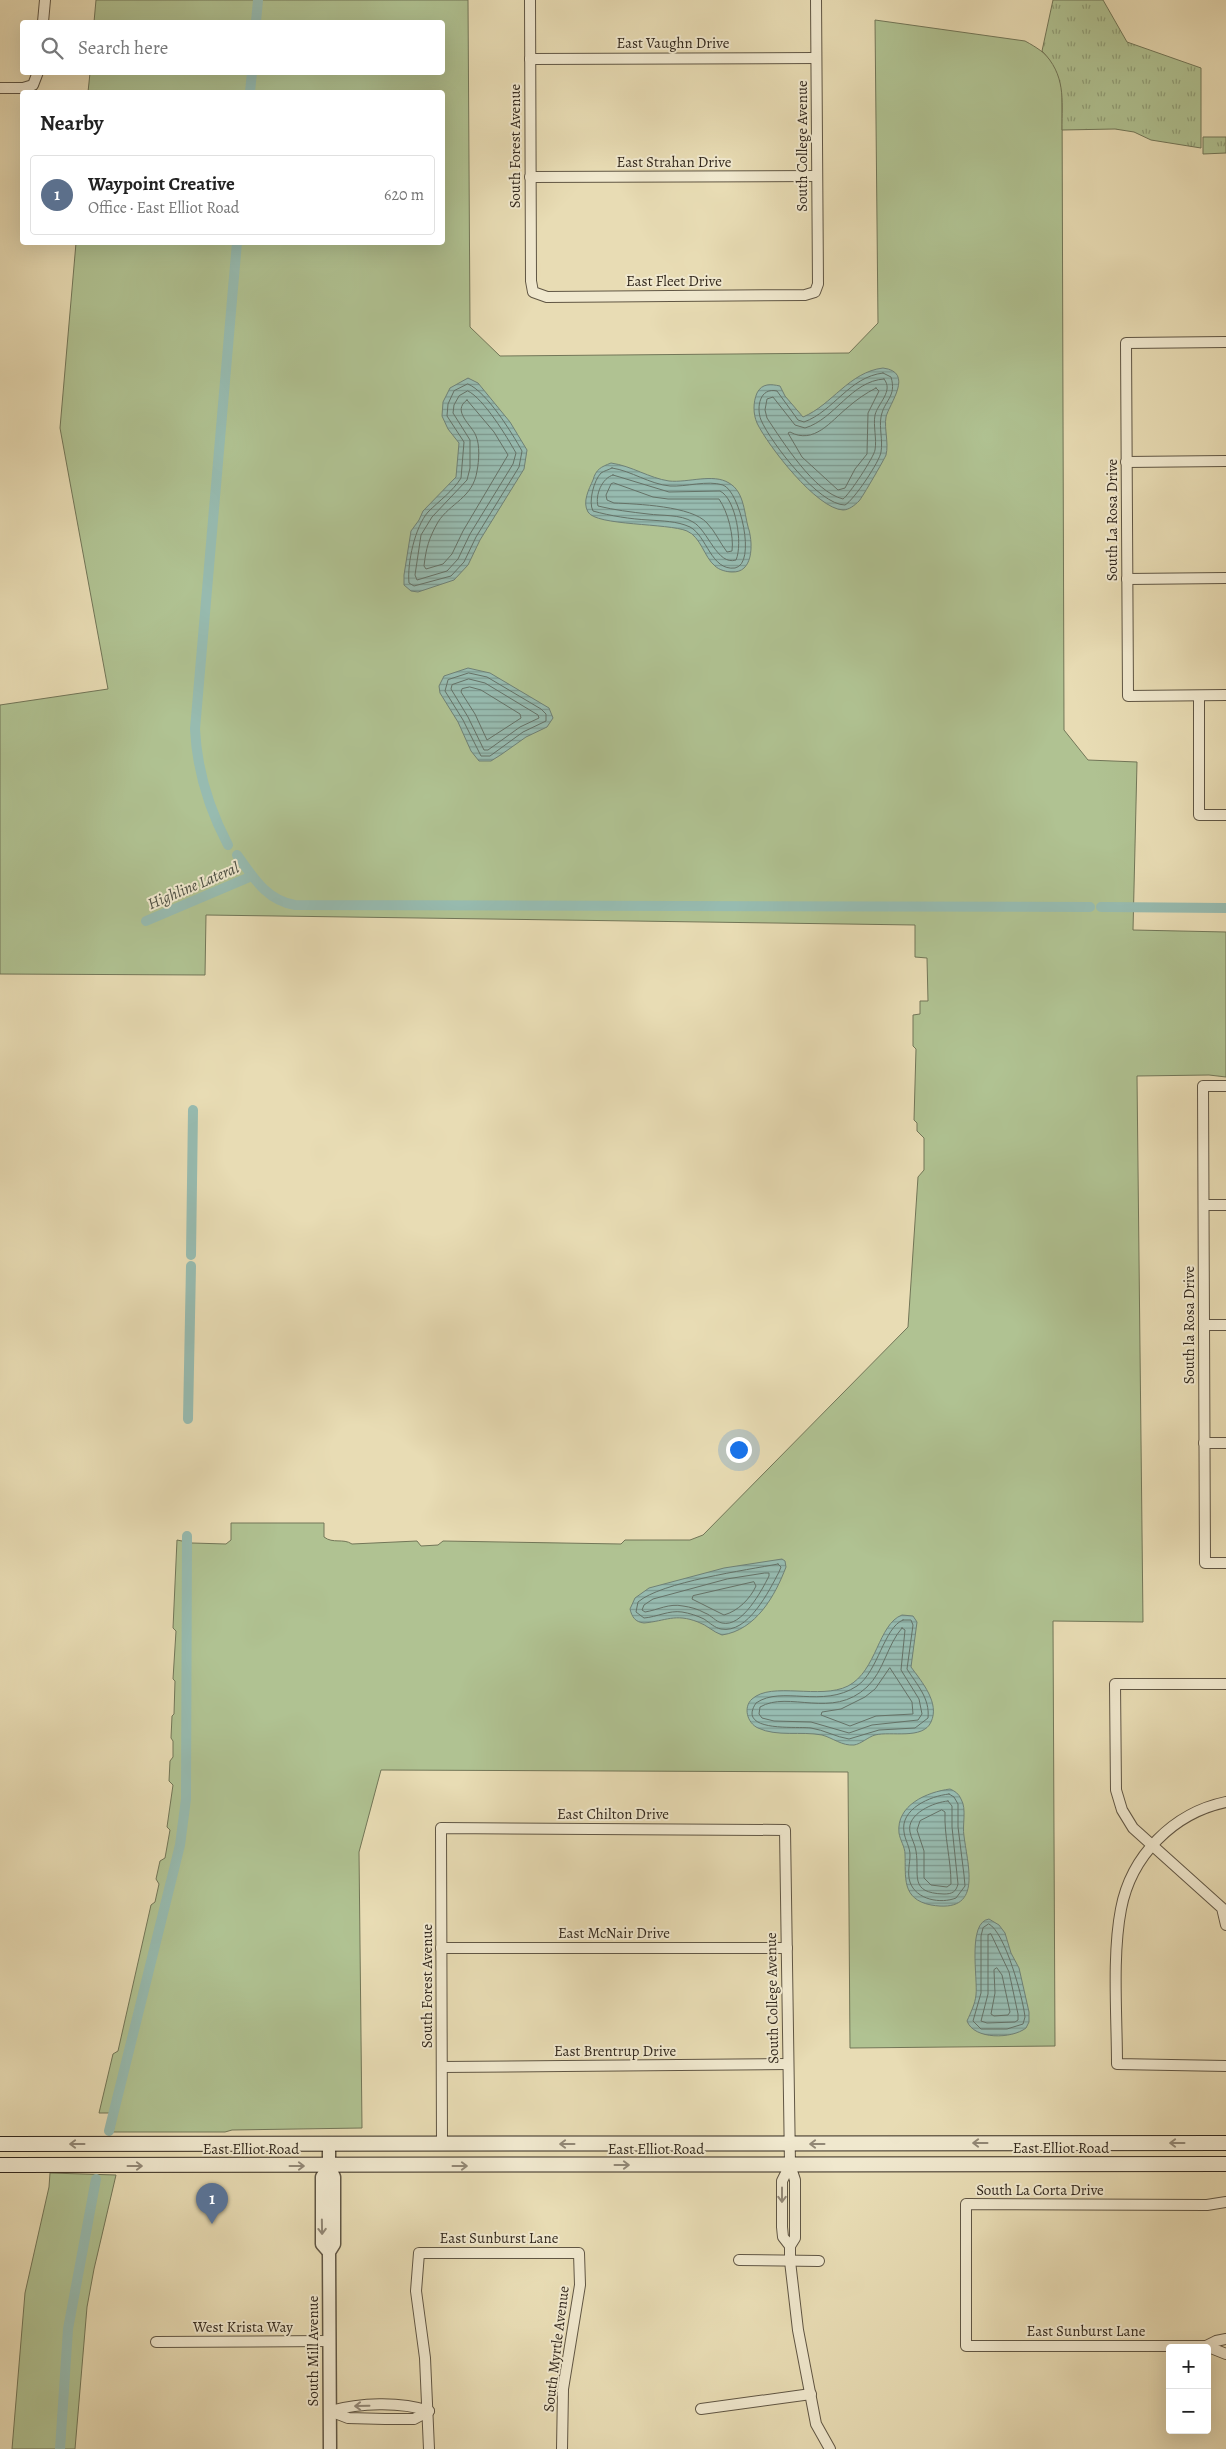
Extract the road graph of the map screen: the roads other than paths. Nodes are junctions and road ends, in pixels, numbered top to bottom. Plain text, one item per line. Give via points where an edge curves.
1 (44, 0) edge
2 (530, 0) edge
3 (816, 0) edge
4 (43, 20) edge
5 (816, 58) junction
6 (530, 59) junction
7 (37, 75) edge
8 (0, 88) edge
9 (818, 176) junction
10 (530, 177) junction
11 (533, 292) joint
12 (815, 292) joint
13 (1226, 342) edge
14 (1226, 461) edge
15 (1126, 462) junction
16 (1226, 578) edge
17 (1127, 579) junction
18 (1226, 695) edge
19 (1199, 696) junction
20 (1226, 814) edge
21 (1226, 1086) edge
22 (1204, 1206) junction
23 (1226, 1206) edge
24 (1204, 1325) junction
25 (1226, 1325) edge
26 (1204, 1443) junction
27 (1226, 1443) edge
28 (1226, 1563) edge
29 (1226, 1684) edge
30 (1226, 1802) edge
31 (441, 1828) joint
32 (785, 1830) joint
33 (1151, 1846) junction
34 (1226, 1925) edge
35 (442, 1948) junction
36 (787, 1948) junction
37 (788, 2064) junction
38 (1226, 2066) edge
39 (442, 2067) junction
40 (1226, 2143) edge
41 (0, 2144) edge
42 (329, 2144) junction
43 (442, 2144) junction
44 (789, 2144) junction
45 (905, 2144) junction
46 (1226, 2164) edge
47 (0, 2165) edge
48 (790, 2165) junction
49 (905, 2165) junction
50 (329, 2166) junction
51 (1226, 2202) edge
52 (782, 2216) junction
53 (795, 2216) junction
54 (790, 2246) junction
55 (580, 2253) joint
56 (739, 2260) dead end
57 (790, 2260) junction
58 (819, 2261) dead end
59 (1226, 2339) edge
60 (329, 2341) junction
61 (156, 2342) dead end
62 (1210, 2344) edge
63 (966, 2346) joint
64 (1166, 2346) edge
65 (1211, 2348) edge
66 (1226, 2354) edge
67 (811, 2394) junction
68 (385, 2406) junction
69 (701, 2409) dead end
70 (330, 2411) junction
71 (429, 2411) junction
72 (385, 2419) junction
73 (330, 2449) edge
74 (429, 2449) edge
75 (562, 2449) edge
76 (830, 2449) edge

1 - 4 street
2 - 6 street, South Forest Avenue
3 - 5 street, South College Avenue
5 - 6 street, East Vaughn Drive
5 - 9 street, South College Avenue
6 - 10 street, South Forest Avenue
7 - 8 street via 33,85
9 - 10 street, East Strahan Drive
9 - 12 street, South College Avenue via 818,284
10 - 11 street, South Forest Avenue
11 - 12 street, East Fleet Drive via 548,297 805,295
13 - 15 street, South La Rosa Drive via 1126,343
14 - 15 street
15 - 17 street, South La Rosa Drive
16 - 17 street
17 - 19 street, South La Rosa Drive via 1128,696
18 - 19 street
19 - 20 street via 1199,815
21 - 22 street, South la Rosa Drive via 1204,1086
22 - 23 street
22 - 24 street, South la Rosa Drive
24 - 25 street
24 - 26 street, South la Rosa Drive
26 - 27 street
26 - 28 street, South la Rosa Drive via 1205,1563
29 - 33 street via 1115,1684 1116,1790 1122,1810 1133,1828
30 - 33 street via 1213,1804 1182,1819
31 - 32 street, East Chilton Drive
31 - 35 street, South Forest Avenue
32 - 36 street, South College Avenue
33 - 34 street via 1222,1908
33 - 38 street via 1132,1875 1117,1932 1117,2064
35 - 36 street, East McNair Drive
35 - 39 street, South Forest Avenue
36 - 37 street, South College Avenue
37 - 39 street, East Brentrup Drive
37 - 44 street, South College Avenue
39 - 43 street, South Forest Avenue
40 -> 45 main road, East Elliot Road
42 -> 41 main road, East Elliot Road
42 - 43 main road, East Elliot Road
42 - 50 street, South Mill Avenue
44 -> 43 main road, East Elliot Road
45 -> 44 main road, East Elliot Road
44 - 48 street, South College Avenue
45 - 49 main road
46 - 49 main road, East Elliot Road
47 -> 50 main road, East Elliot Road
48 - 49 main road, East Elliot Road
50 -> 48 main road, East Elliot Road
48 -> 52 street, South College Avenue via 782,2181
48 - 53 street, South College Avenue via 795,2180
50 - 60 street, South Mill Avenue via 322,2180 322,2244 329,2252
51 - 63 street, South La Corta Drive via 1207,2205 966,2204
52 - 53 street
52 - 54 street, South College Avenue via 783,2237
53 - 54 street, South College Avenue via 795,2238
54 - 57 street, South College Avenue
55 - 71 street, East Sunburst Lane via 419,2253 416,2291
55 - 75 street, South Myrtle Avenue via 580,2285 563,2389
56 - 57 street
57 - 58 street
57 - 67 street, South College Avenue via 798,2330
59 - 62 street, East Sunburst Lane
60 - 61 street, West Krista Way
60 - 70 street, South Mill Avenue
63 - 64 street, East Sunburst Lane
65 - 66 street, East Sunburst Lane
67 - 69 street
67 - 76 street, South College Avenue via 816,2424
68 -> 70 street via 348,2406
68 - 71 street via 414,2406
68 - 72 street
70 - 72 street via 348,2418
70 - 73 street, South Mill Avenue
71 - 72 street via 414,2419
71 - 74 street

